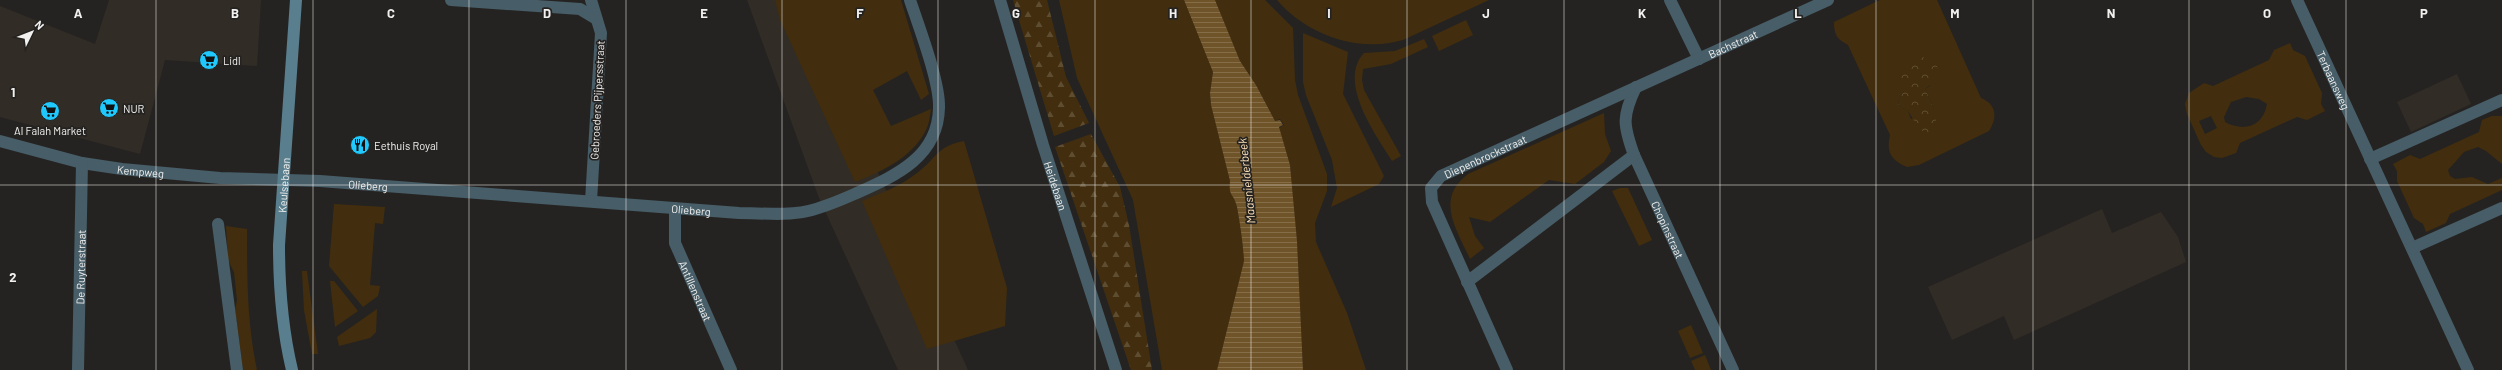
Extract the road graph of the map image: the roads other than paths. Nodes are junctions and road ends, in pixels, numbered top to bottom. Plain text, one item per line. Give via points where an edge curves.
1 (296, 0) edge
2 (450, 0) edge
3 (591, 0) edge
4 (910, 0) edge
5 (1000, 0) edge
6 (1670, 0) edge
7 (1828, 0) edge
8 (2297, 0) edge
9 (595, 18) junction
10 (1699, 59) junction
11 (1636, 87) junction
12 (2502, 100) edge
13 (0, 141) edge
14 (1634, 155) junction
15 (2370, 159) junction
16 (82, 163) junction
17 (284, 180) junction
18 (591, 201) junction
19 (675, 208) junction
20 (2502, 208) edge
21 (218, 224) dead end
22 (2412, 248) junction
23 (1467, 282) junction
24 (78, 370) edge
25 (237, 370) edge
26 (292, 370) edge
27 (731, 370) edge
28 (1116, 370) edge
29 (1507, 370) edge
30 (1733, 370) edge
31 (2468, 370) edge

1 - 17 street, Keulsebaan
2 - 9 street via 580,9
3 - 9 street, Gebroeders Pijpersstraat
4 - 19 street, Olieberg via 936,85 940,107 937,128 921,156 888,179 808,211 739,213
5 - 28 street, Heidebaan via 1043,145
6 - 10 street
7 - 10 street, Bachstraat
8 - 15 street, Terbaansweg
9 - 18 street, Gebroeders Pijpersstraat via 601,33
10 - 11 street, Bachstraat
11 - 14 street, Chopinstraat via 1627,107 1625,130
11 - 23 street, Diepenbrockstraat via 1441,176 1432,188 1432,202
12 - 15 street
13 - 16 street, Kempweg
14 - 23 street
14 - 30 street, Chopinstraat
15 - 22 street, Terbaansweg
16 - 17 street, Kempweg via 220,178
16 - 24 street, De Ruyterstraat
17 - 18 street, Olieberg
17 - 26 street, Keulsebaan via 279,285 282,323
18 - 19 street, Olieberg
19 - 27 street, Antillenstraat via 675,243
20 - 22 street
21 - 25 street
22 - 31 street, Terbaansweg
23 - 29 street, Diepenbrockstraat

